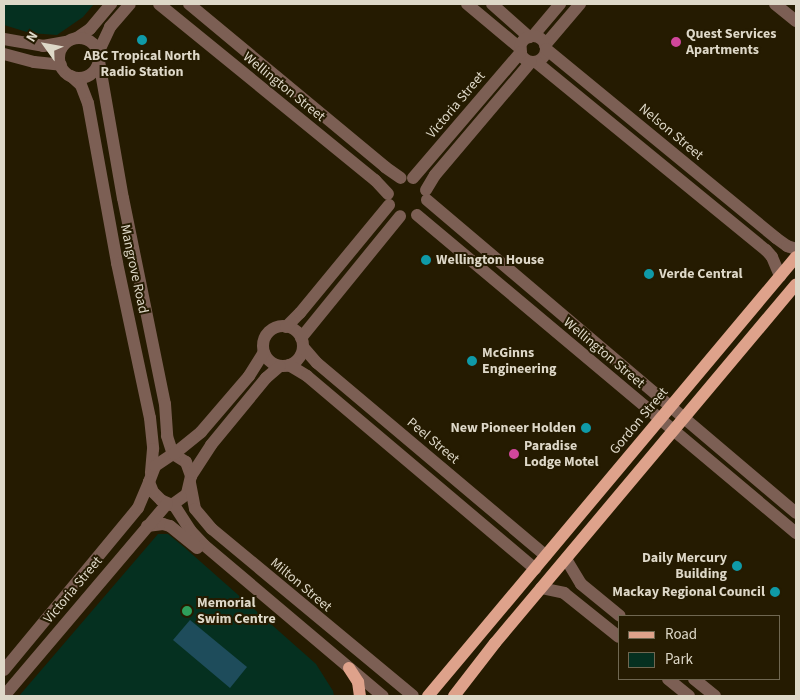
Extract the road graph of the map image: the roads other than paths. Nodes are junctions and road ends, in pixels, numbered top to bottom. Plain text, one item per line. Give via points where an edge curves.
1 (111, 4) edge
2 (130, 4) edge
3 (160, 4) edge
4 (189, 4) edge
5 (466, 4) edge
6 (492, 4) edge
7 (560, 4) edge
8 (580, 4) edge
9 (775, 4) edge
10 (796, 21) edge
11 (531, 37) junction
12 (4, 39) edge
13 (72, 40) junction
14 (546, 47) junction
15 (521, 50) junction
16 (4, 54) edge
17 (98, 57) junction
18 (533, 62) junction
19 (60, 65) junction
20 (71, 76) junction
21 (407, 178) junction
22 (426, 195) junction
23 (388, 199) junction
24 (417, 215) junction
25 (400, 216) junction
26 (776, 238) junction
27 (796, 249) edge
28 (766, 250) junction
29 (796, 257) edge
30 (780, 276) junction
31 (796, 284) edge
32 (286, 327) junction
33 (302, 343) junction
34 (264, 352) junction
35 (284, 366) junction
36 (671, 406) junction
37 (684, 416) junction
38 (660, 420) junction
39 (672, 430) junction
40 (173, 454) junction
41 (150, 478) junction
42 (190, 480) junction
43 (170, 505) junction
44 (796, 513) edge
45 (147, 526) junction
46 (796, 533) edge
47 (580, 541) junction
48 (546, 556) junction
49 (566, 559) junction
50 (535, 568) junction
51 (235, 572) junction
52 (541, 588) junction
53 (619, 615) edge
54 (618, 637) edge
55 (349, 668) junction
56 (4, 670) edge
57 (669, 680) edge
58 (692, 680) edge
59 (694, 680) edge
60 (686, 693) edge
61 (4, 696) edge
62 (360, 696) edge
63 (383, 696) edge
64 (413, 696) edge
65 (428, 696) edge
66 (454, 696) edge
67 (715, 696) edge

1 - 13 street via 90,29
2 - 17 street via 110,27
3 - 23 street, Wellington Street via 374,180
4 - 21 street, Wellington Street via 385,167
5 - 15 street
6 - 11 street
7 - 11 street
8 - 14 street
9 - 10 street
11 - 14 street via 541,39
11 - 15 street via 523,42
12 - 13 street via 43,46
13 - 17 street via 92,43
13 - 19 street via 60,53
14 - 18 street via 543,57
14 - 26 street, Nelson Street
15 - 18 street via 524,58
15 - 21 street, Victoria Street
16 - 19 street
17 - 20 street via 97,66 89,75
17 - 40 street, Mangrove Road via 122,198
18 - 22 street via 435,175
18 - 28 street
19 - 20 street
20 - 41 street, Mangrove Road via 81,85 88,103 150,418 153,449
21 - 22 street
21 - 23 street via 392,185
22 - 24 street via 425,206
22 - 36 street, Wellington Street
23 - 25 street
23 - 32 street
24 - 25 street
24 - 38 street, Wellington Street
25 - 33 street
26 - 27 street, Nelson Street
26 - 28 street via 774,250
28 - 30 street
29 - 30 main road, Gordon Street
30 - 36 main road, Gordon Street
31 - 37 main road
32 - 33 street via 295,330
32 - 34 street via 269,332
33 - 35 street via 299,358
33 - 48 street, Peel Street via 317,363
34 - 35 street via 270,361
34 - 40 street via 249,376 201,432
35 - 42 street via 266,378 211,445
35 - 50 street via 306,376
36 - 37 street, Wellington Street
36 - 38 main road, Gordon Street
37 - 39 main road
37 - 44 street, Wellington Street
38 - 39 street, Wellington Street
38 - 48 main road, Gordon Street
39 - 46 street, Wellington Street
39 - 47 main road
40 - 41 street via 159,461
40 - 42 street via 186,462
41 - 43 street via 153,492
41 - 56 street, Victoria Street via 138,508
42 - 43 street via 187,494
42 - 64 street, Milton Street via 195,509 207,524
43 - 45 street, Victoria Street
43 - 51 street via 197,539
45 - 51 street via 170,526 208,558
45 - 61 street, Victoria Street
47 - 49 main road
47 - 50 main road via 570,544 552,563
48 - 50 main road, Gordon Street
49 - 52 main road
49 - 53 street via 581,584
50 - 65 main road, Gordon Street
51 - 55 street
52 - 54 street via 564,593
52 - 66 main road
55 - 62 main road via 358,682
55 - 63 street
57 - 60 street
58 - 60 street
59 - 67 street

